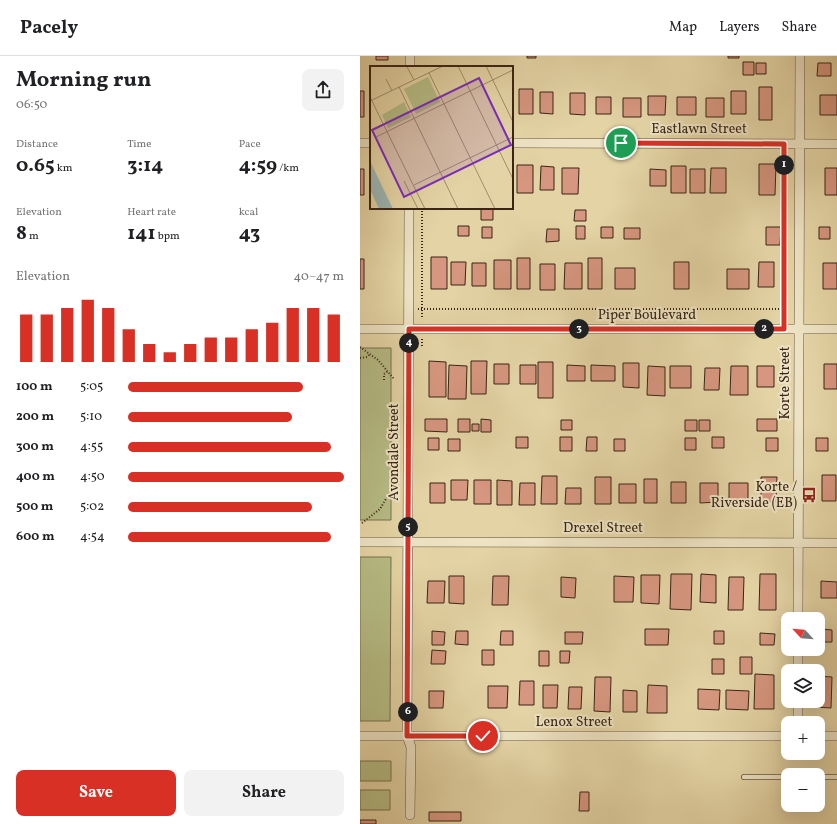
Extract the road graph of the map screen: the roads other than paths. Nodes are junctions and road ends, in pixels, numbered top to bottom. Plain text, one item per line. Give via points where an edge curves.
1 (800, 56) edge
2 (370, 143) edge
3 (513, 143) edge
4 (360, 144) edge
5 (799, 144) junction
6 (837, 144) edge
7 (409, 209) edge
8 (360, 329) edge
9 (409, 329) junction
10 (799, 329) junction
11 (837, 329) edge
12 (360, 542) edge
13 (408, 542) junction
14 (798, 542) junction
15 (837, 543) edge
16 (798, 612) edge
17 (360, 736) edge
18 (407, 736) junction
19 (781, 736) edge
20 (825, 736) edge
21 (837, 736) edge
22 (744, 777) dead end
23 (781, 777) edge
24 (825, 777) edge
25 (837, 777) edge
26 (410, 815) dead end

1 - 5 street, Korte Street
2 - 4 street
3 - 5 street, Eastlawn Street
5 - 6 street, Eastlawn Street
5 - 10 street, Korte Street
7 - 9 street, Avondale Street
8 - 9 street, Piper Boulevard
9 - 10 street, Piper Boulevard
9 - 13 street, Avondale Street
10 - 11 street, Piper Boulevard
10 - 14 street, Korte Street
12 - 13 street, Drexel Street
13 - 14 street, Drexel Street
13 - 18 street, Avondale Street
14 - 15 street, Drexel Street
14 - 16 street, Korte Street
17 - 18 street, Lenox Street
18 - 19 street, Lenox Street
18 - 26 street, Avondale Street via 411,747
20 - 21 street
22 - 23 lane
24 - 25 lane

